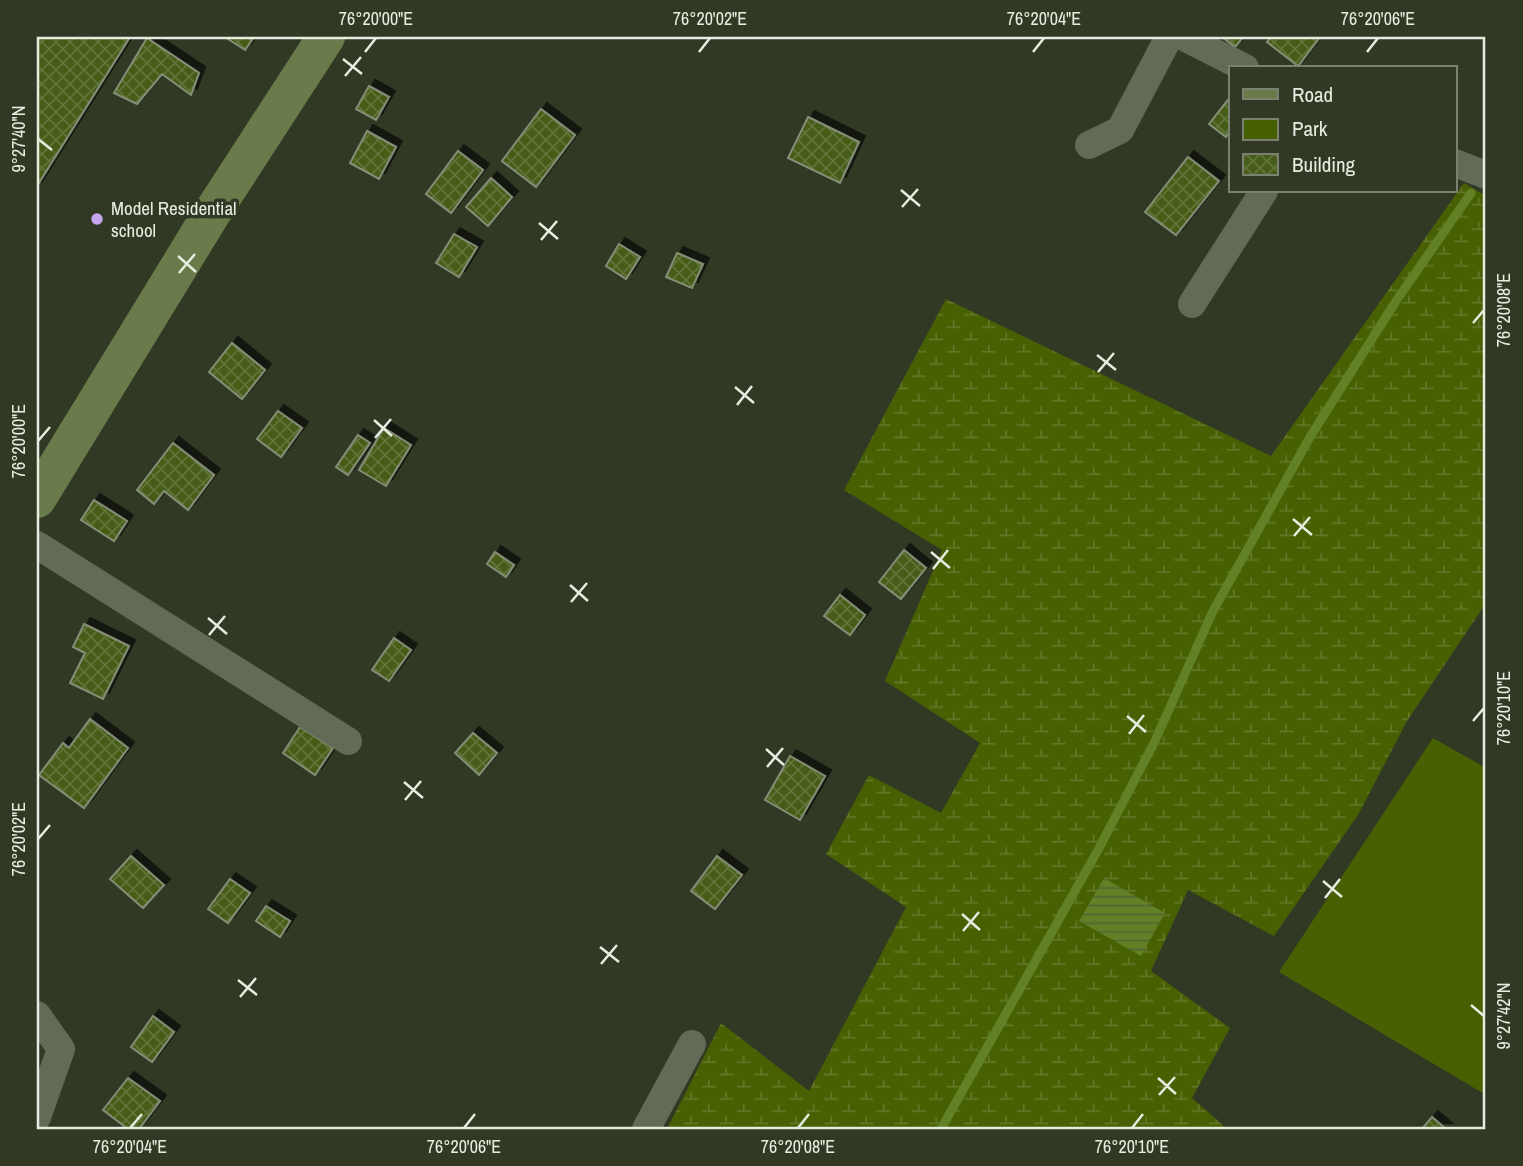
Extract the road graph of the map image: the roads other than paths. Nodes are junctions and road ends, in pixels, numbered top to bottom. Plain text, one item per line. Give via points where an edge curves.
1 (326, 37) edge
2 (1169, 37) edge
3 (1184, 37) edge
4 (1241, 66) edge
5 (1089, 145) dead end
6 (1456, 163) edge
7 (1486, 176) edge
8 (1263, 192) edge
9 (1192, 304) dead end
10 (37, 499) edge
11 (37, 545) edge
12 (348, 741) dead end
13 (37, 1015) edge
14 (692, 1044) dead end
15 (37, 1117) edge
16 (646, 1129) edge

1 - 10 main road
2 - 5 street via 1121,130
3 - 4 street
6 - 7 street
8 - 9 street
11 - 12 street
13 - 15 street via 61,1049
14 - 16 street

